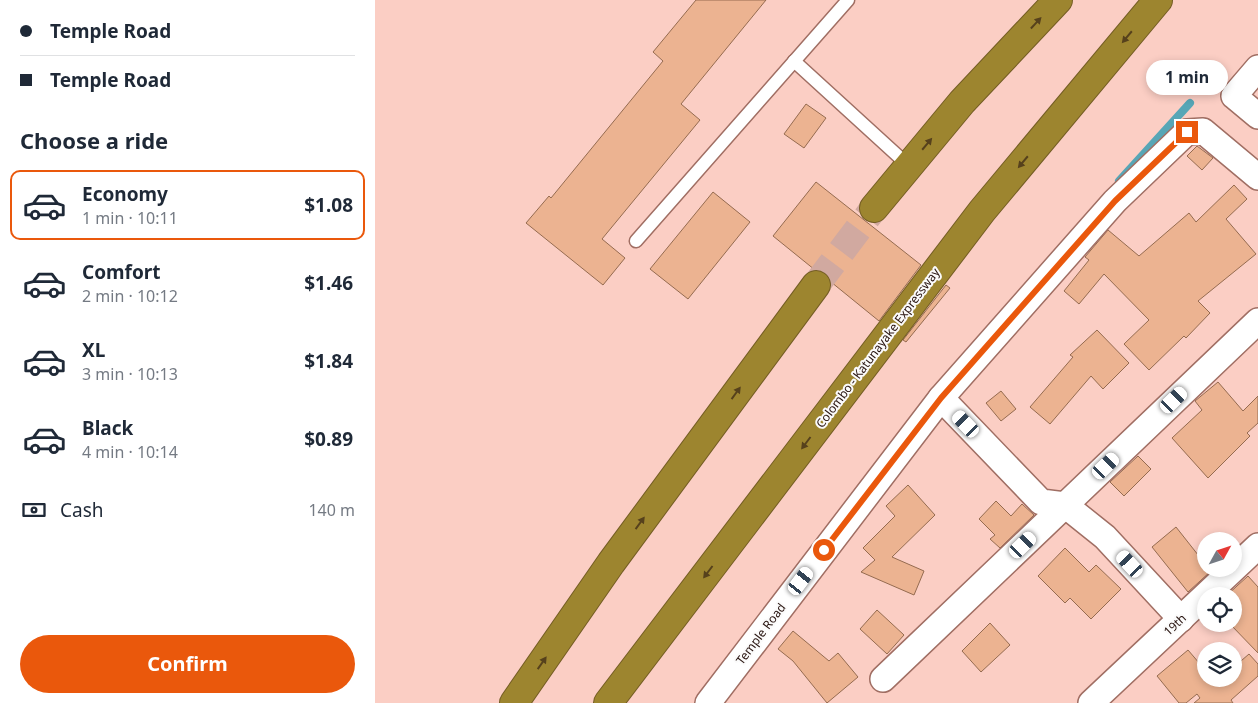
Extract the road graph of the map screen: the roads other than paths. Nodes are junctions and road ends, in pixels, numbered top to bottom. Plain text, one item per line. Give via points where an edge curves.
1 (848, 0) edge
2 (1058, 0) edge
3 (1158, 0) edge
4 (794, 61) junction
5 (1258, 68) edge
6 (1258, 116) edge
7 (909, 166) junction
8 (1258, 178) edge
9 (874, 208) tunnel mouth
10 (636, 241) dead end
11 (816, 285) tunnel mouth
12 (1258, 321) edge
13 (941, 398) junction
14 (1065, 505) junction
15 (1258, 546) edge
16 (1181, 619) junction
17 (883, 679) dead end
18 (514, 703) edge
19 (608, 703) edge
20 (708, 703) edge
21 (1091, 703) edge

1 - 4 lane
7 -> 2 highway via 962,102
3 -> 19 highway, Colombo - Katunayake Expressway via 982,211
4 - 7 lane
4 - 10 lane
5 - 6 street via 1234,96
7 - 9 highway
8 - 13 street, Temple Road via 1203,131 1187,132 1115,201
18 -> 11 highway via 611,563
12 - 14 street
13 - 14 street via 1041,502
13 - 20 street, Temple Road
14 - 16 street via 1105,537
14 - 17 street
15 - 16 street, 19th
16 - 21 street, 19th

